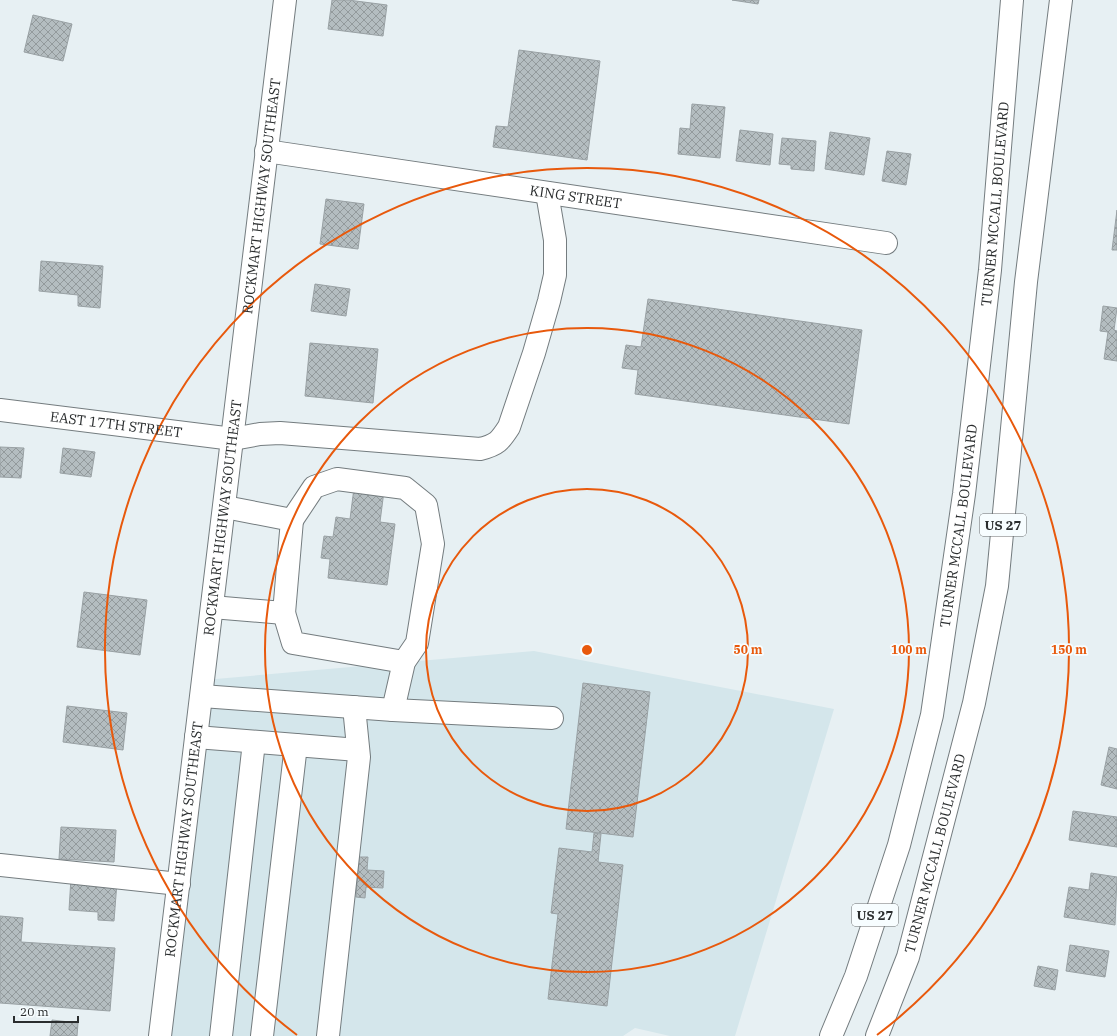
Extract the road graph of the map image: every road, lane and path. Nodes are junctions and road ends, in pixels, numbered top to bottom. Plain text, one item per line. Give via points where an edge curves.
1 (285, 0) edge
2 (1012, 0) edge
3 (1061, 0) edge
4 (266, 152) junction
5 (547, 193) junction
6 (886, 243) dead end
7 (0, 410) edge
8 (233, 439) junction
9 (225, 506) junction
10 (292, 520) junction
11 (212, 607) junction
12 (284, 613) junction
13 (404, 662) junction
14 (202, 696) junction
15 (354, 707) junction
16 (393, 710) junction
17 (552, 718) dead end
18 (196, 737) junction
19 (254, 742) junction
20 (296, 745) junction
21 (358, 750) junction
22 (0, 865) edge
23 (179, 884) junction
24 (160, 1036) edge
25 (221, 1036) edge
26 (262, 1036) edge
27 (328, 1036) edge
28 (831, 1036) edge
29 (878, 1036) edge

1 - 4 main road, ROCKMART HIGHWAY SOUTHEAST
2 - 28 main road, TURNER MCCALL BOULEVARD / US 27 via 988,285 964,494 932,715 898,845 856,976
3 - 29 main road, TURNER MCCALL BOULEVARD / US 27 via 1026,282 998,586 974,703 910,950
4 - 5 main road, KING STREET
4 - 8 main road, ROCKMART HIGHWAY SOUTHEAST
5 - 6 main road, KING STREET
5 - 8 main road, EAST 17TH STREET via 556,255 555,275 509,427 494,446 480,449 280,433
7 - 8 main road, EAST 17TH STREET
8 - 9 main road, ROCKMART HIGHWAY SOUTHEAST
9 - 10 main road
9 - 11 main road, ROCKMART HIGHWAY SOUTHEAST
10 - 12 main road
10 - 13 main road via 314,487 337,479 404,488 426,505 433,544 417,643
11 - 12 main road
11 - 14 main road, ROCKMART HIGHWAY SOUTHEAST
12 - 13 main road via 293,642
13 - 16 main road
14 - 15 main road
14 - 18 main road, ROCKMART HIGHWAY SOUTHEAST
15 - 16 main road
15 - 21 main road
16 - 17 main road
18 - 19 main road
18 - 23 main road, ROCKMART HIGHWAY SOUTHEAST
19 - 20 main road
19 - 25 main road
20 - 21 main road
20 - 26 main road
21 - 27 main road via 356,793
22 - 23 main road
23 - 24 main road, ROCKMART HIGHWAY SOUTHEAST

